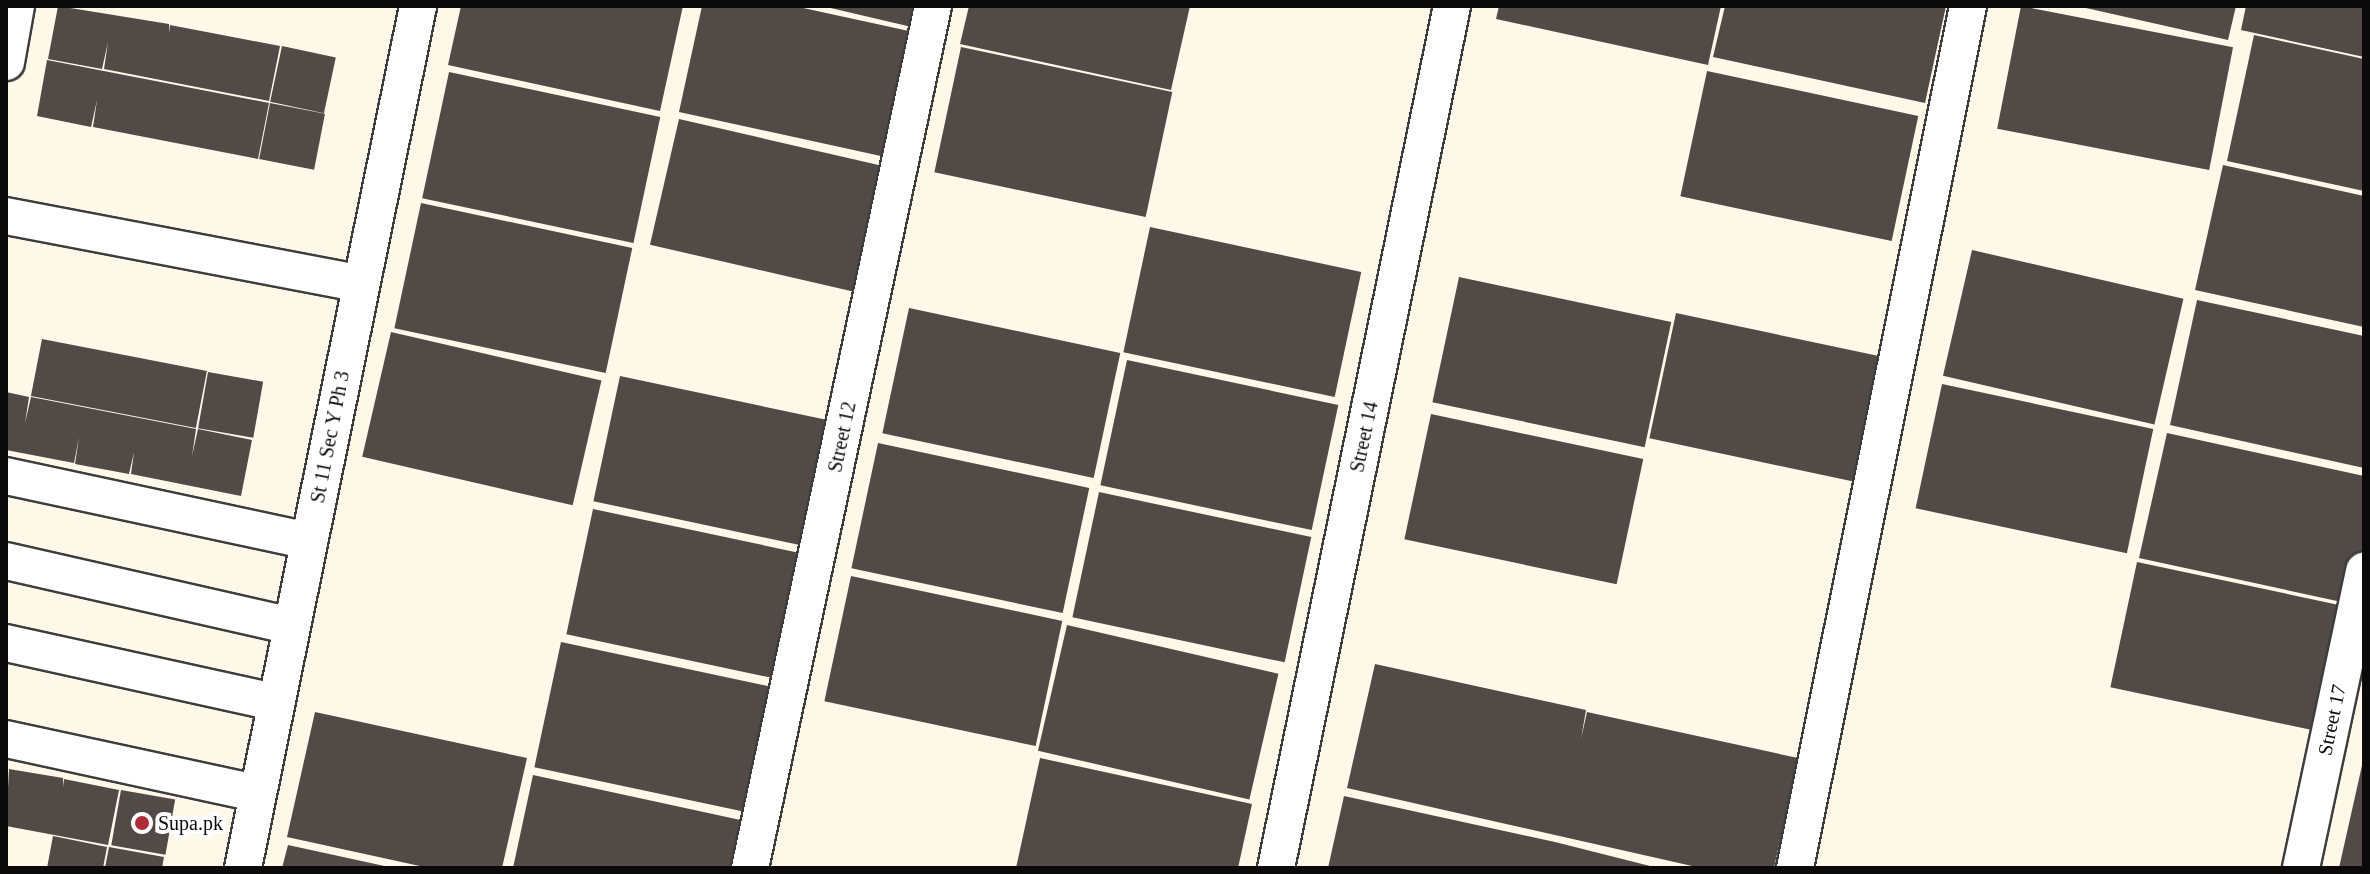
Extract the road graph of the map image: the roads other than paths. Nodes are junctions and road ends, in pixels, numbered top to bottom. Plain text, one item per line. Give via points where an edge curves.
1 (16, 6) edge
2 (933, 6) edge
3 (1452, 6) edge
4 (1968, 6) edge
5 (410, 7) edge
6 (6, 62) edge
7 (6, 216) edge
8 (361, 284) junction
9 (6, 476) edge
10 (309, 541) junction
11 (6, 561) edge
12 (2364, 571) edge
13 (291, 626) junction
14 (6, 643) edge
15 (275, 702) junction
16 (6, 739) edge
17 (256, 793) junction
18 (243, 868) edge
19 (750, 868) edge
20 (1276, 868) edge
21 (1795, 868) edge
22 (2301, 868) edge

1 - 6 street
2 - 19 street, Street 12
3 - 20 street, Street 14
4 - 21 street
5 - 8 street, St 11 Sec Y Ph 3
7 - 8 street
8 - 10 street, St 11 Sec Y Ph 3
9 - 10 street
10 - 13 street, St 11 Sec Y Ph 3
11 - 13 street
12 - 22 street, Street 17
13 - 15 street, St 11 Sec Y Ph 3
14 - 15 street
15 - 17 street, St 11 Sec Y Ph 3
16 - 17 street
17 - 18 street, St 11 Sec Y Ph 3

